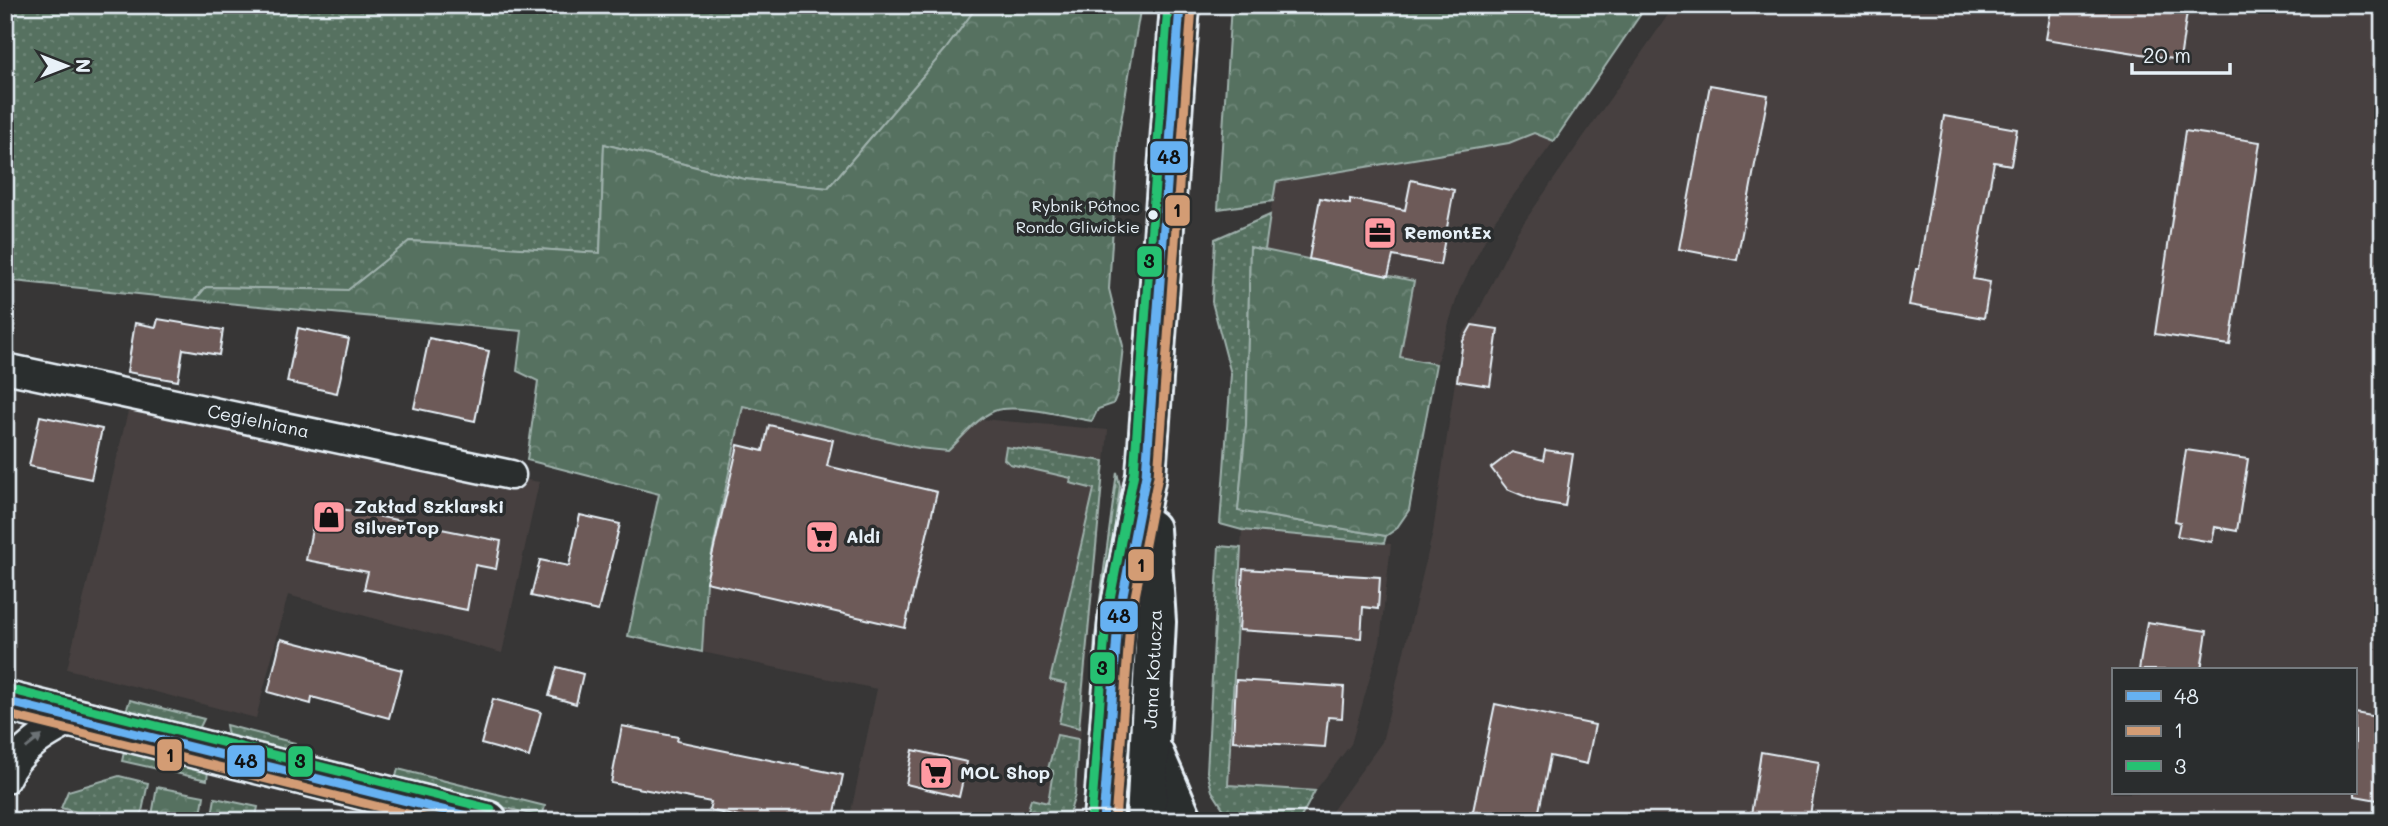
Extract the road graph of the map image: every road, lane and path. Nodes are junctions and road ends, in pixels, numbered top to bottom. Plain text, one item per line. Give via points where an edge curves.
1 (1180, 5) edge
2 (5, 368) edge
3 (510, 475) dead end
4 (1146, 475) junction
5 (5, 701) edge
6 (76, 718) junction
7 (1149, 743) junction
8 (5, 779) edge
9 (488, 821) edge
10 (1103, 821) edge
11 (1146, 821) edge
12 (1183, 821) edge

1 - 4 main road, Jana Kotucza
2 - 3 street, Cegielniana
4 - 7 main road, Jana Kotucza via 1156,622
4 - 10 main road, Jana Kotucza via 1118,621
5 - 6 main road
8 -> 6 street via 28,747
6 - 9 main road
7 - 11 main road, Jana Kotucza
7 - 12 main road

